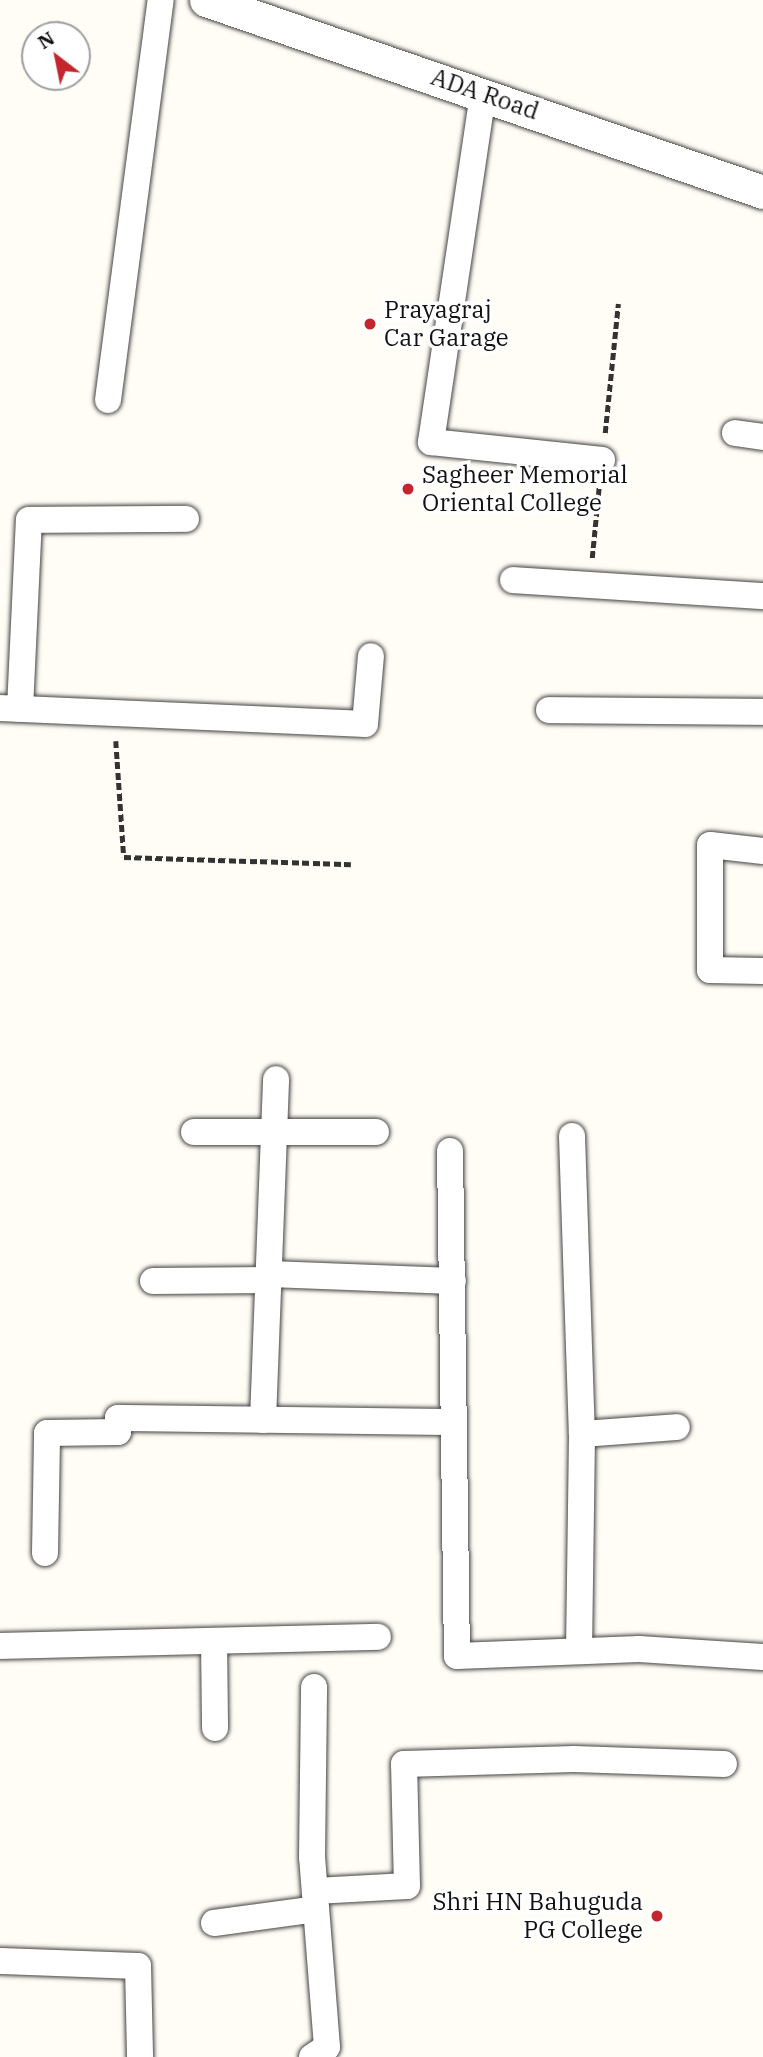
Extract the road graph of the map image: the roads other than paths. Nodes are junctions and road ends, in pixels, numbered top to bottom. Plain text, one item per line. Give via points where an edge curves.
1 (161, 0) edge
2 (206, 0) edge
3 (483, 94) junction
4 (763, 192) edge
5 (108, 400) dead end
6 (735, 433) dead end
7 (763, 436) edge
8 (602, 460) dead end
9 (186, 519) dead end
10 (513, 580) dead end
11 (763, 596) edge
12 (371, 656) dead end
13 (10, 708) edge
14 (549, 710) dead end
15 (763, 712) edge
16 (763, 851) edge
17 (763, 971) edge
18 (276, 1079) dead end
19 (194, 1132) dead end
20 (376, 1132) dead end
21 (277, 1133) junction
22 (572, 1136) dead end
23 (450, 1150) dead end
24 (270, 1277) junction
25 (153, 1281) dead end
26 (453, 1281) junction
27 (263, 1420) junction
28 (454, 1422) junction
29 (677, 1427) dead end
30 (582, 1434) junction
31 (45, 1553) dead end
32 (378, 1637) dead end
33 (214, 1641) junction
34 (0, 1646) edge
35 (579, 1651) junction
36 (763, 1657) edge
37 (314, 1687) dead end
38 (215, 1728) dead end
39 (724, 1764) dead end
40 (316, 1900) junction
41 (214, 1923) dead end
42 (0, 1961) edge
43 (140, 2057) edge
44 (312, 2057) edge

1 - 5 street
2 - 3 street, ADA Road
3 - 4 street, ADA Road
3 - 8 street via 431,442
6 - 7 street
9 - 13 street via 29,520
10 - 11 street
12 - 13 street via 365,724
14 - 15 street
16 - 17 street via 710,845 710,970
18 - 21 street
19 - 21 street
20 - 21 street
21 - 24 street
22 - 30 street
23 - 26 street
24 - 25 street
24 - 26 street
24 - 27 street
26 - 28 street
27 - 28 street
27 - 31 street via 118,1418 117,1432 47,1433
28 - 35 street via 457,1656
29 - 30 street
30 - 35 street
32 - 33 street
33 - 34 street
33 - 38 street
35 - 36 street
37 - 40 street
39 - 40 street via 574,1759 404,1764 407,1886
40 - 41 street
40 - 44 street via 327,2047
42 - 43 street via 138,1966

